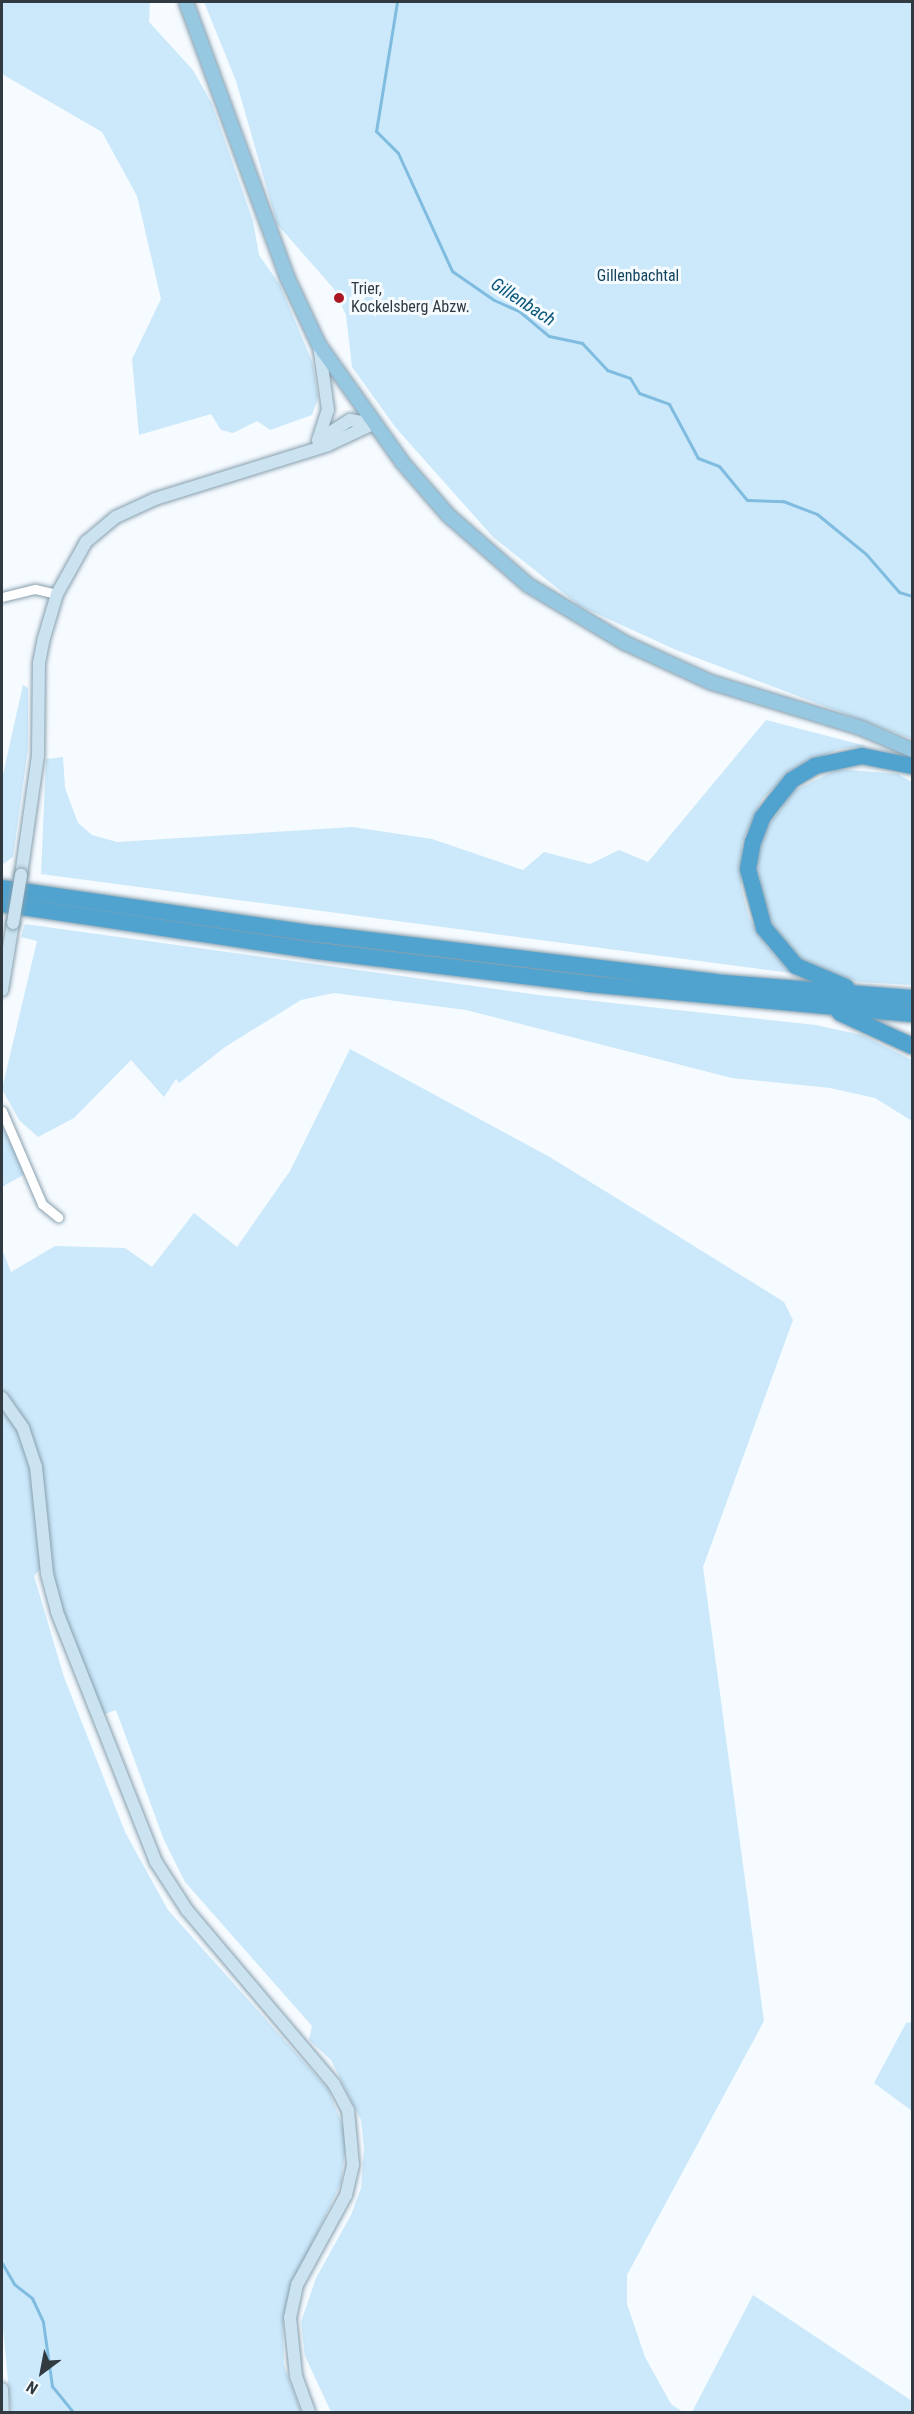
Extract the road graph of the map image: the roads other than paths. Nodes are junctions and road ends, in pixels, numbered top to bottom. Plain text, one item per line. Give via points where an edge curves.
1 (186, 2) edge
2 (287, 277) junction
3 (319, 345) junction
4 (373, 424) junction
5 (318, 440) junction
6 (295, 455) junction
7 (432, 498) junction
8 (57, 594) junction
9 (2, 597) edge
10 (912, 750) edge
11 (912, 766) edge
12 (2, 888) edge
13 (2, 904) edge
14 (2, 990) edge
15 (882, 996) junction
16 (912, 998) edge
17 (828, 1008) junction
18 (912, 1014) edge
19 (912, 1046) edge
20 (2, 1111) edge
21 (57, 1217) dead end
22 (2, 1398) edge
23 (2, 2389) edge
24 (3, 2412) edge
25 (309, 2412) edge

1 - 2 main road
2 - 3 main road
2 - 7 main road via 356,388
3 - 4 main road
3 - 5 main road via 327,410
4 - 5 main road via 350,420
4 - 6 main road via 328,446
4 - 7 main road
5 - 6 main road
6 - 8 main road via 155,499 116,517 86,542
7 - 10 main road via 528,585 605,633 711,682 861,728
8 - 9 street via 35,589
8 - 14 main road, bridge via 39,663 38,755
11 - 15 highway via 862,756 815,766 792,780 762,818 748,869 757,913 784,955 813,975
12 - 15 highway via 319,934 714,982
13 - 17 highway via 329,952
15 - 16 highway
17 - 18 highway
17 - 19 highway
20 - 21 street via 42,1204
22 - 25 main road via 23,1428 36,1467 48,1574 57,1612 156,1862 187,1910 334,2084 348,2110 353,2165 346,2195 297,2285 290,2317 296,2376
23 - 24 main road

